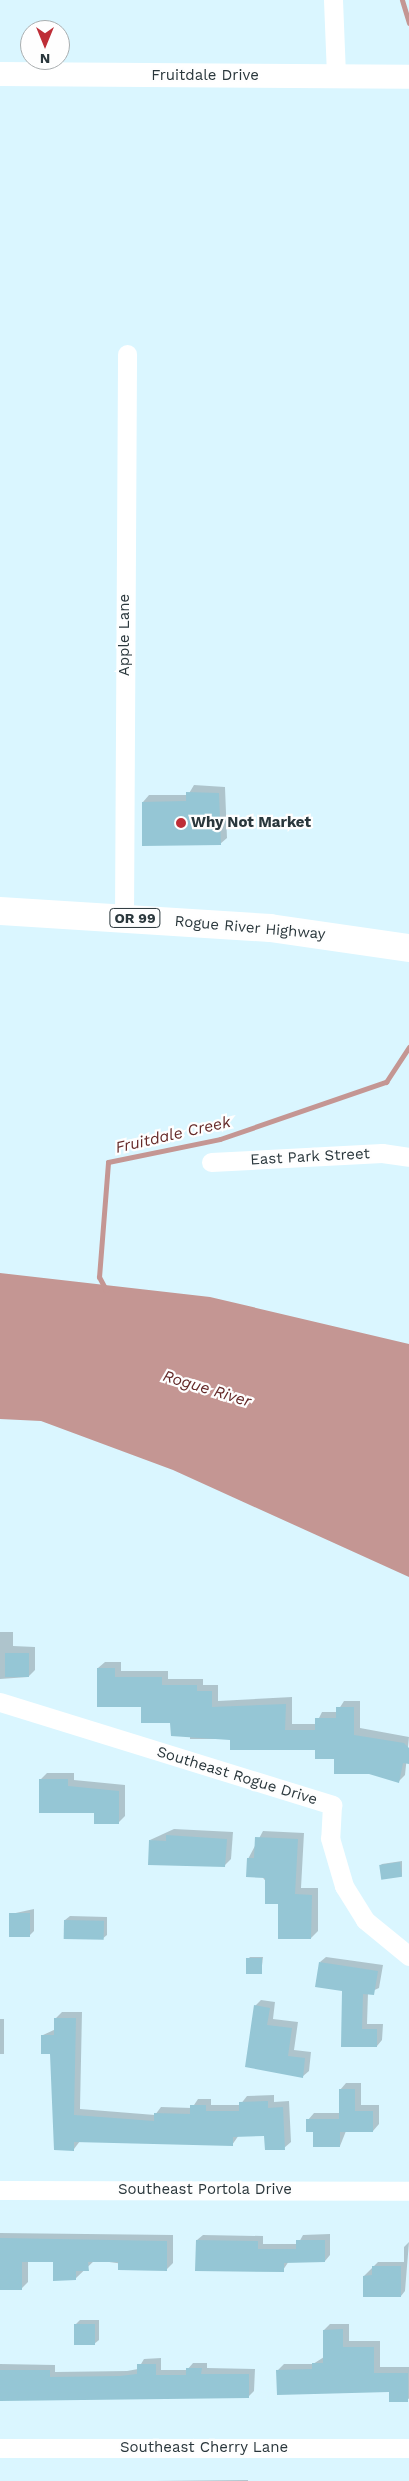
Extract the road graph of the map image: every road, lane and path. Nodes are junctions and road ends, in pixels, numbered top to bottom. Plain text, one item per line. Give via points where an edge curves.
1 (333, 0) edge
2 (0, 74) edge
3 (336, 76) junction
4 (409, 77) edge
5 (127, 354) dead end
6 (0, 911) edge
7 (124, 917) junction
8 (409, 948) edge
9 (409, 1156) edge
10 (211, 1162) dead end
11 (0, 1702) edge
12 (409, 1956) edge
13 (0, 2190) edge
14 (409, 2191) edge
15 (0, 2448) edge
16 (409, 2448) edge

1 - 3 street
2 - 3 street, Fruitdale Drive
3 - 4 street, Fruitdale Drive
5 - 7 street, Apple Lane
6 - 7 main road, Rogue River Highway / OR 99
7 - 8 main road, Rogue River Highway / OR 99 via 270,928
9 - 10 street, East Park Street via 382,1153
11 - 12 street, Southeast Rogue Drive via 332,1806 330,1838 344,1886 365,1920
13 - 14 street, Southeast Portola Drive
15 - 16 street, Southeast Cherry Lane

